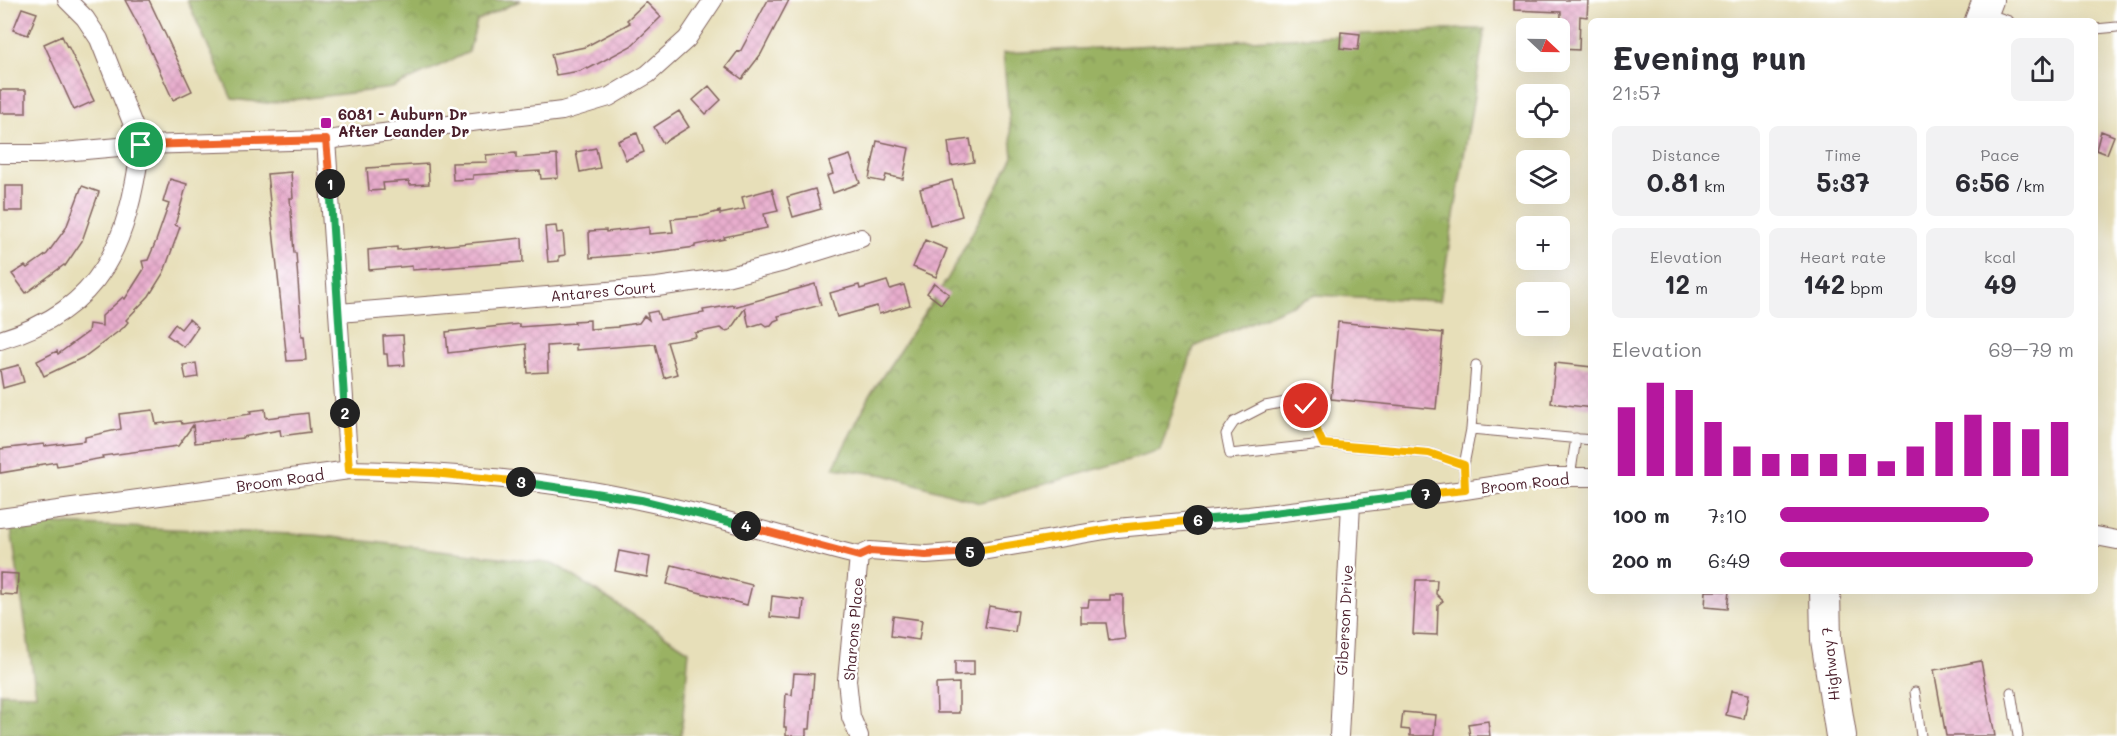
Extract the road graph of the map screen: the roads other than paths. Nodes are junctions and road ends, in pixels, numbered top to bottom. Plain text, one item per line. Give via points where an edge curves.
1 (67, 0) edge
2 (713, 0) edge
3 (2117, 27) edge
4 (2098, 29) edge
5 (326, 140) junction
6 (141, 145) junction
7 (0, 154) edge
8 (861, 238) dead end
9 (339, 313) junction
10 (0, 340) edge
11 (1476, 365) dead end
12 (1471, 429) junction
13 (1575, 438) junction
14 (1588, 440) edge
15 (1323, 444) junction
16 (1464, 465) junction
17 (349, 470) junction
18 (1569, 477) junction
19 (1588, 477) edge
20 (1465, 490) junction
21 (1351, 504) junction
22 (0, 518) edge
23 (2098, 536) edge
24 (2117, 540) edge
25 (859, 556) junction
26 (1825, 594) edge
27 (1915, 692) dead end
28 (2011, 692) dead end
29 (859, 736) edge
30 (1338, 736) edge
31 (1841, 736) edge
32 (1921, 736) edge
33 (2018, 736) edge

1 - 6 street via 99,39
2 - 5 street via 687,39 666,60 639,81 598,101 562,111
3 - 4 lane
5 - 6 street
5 - 9 street
6 - 7 street
6 - 10 street via 127,220 118,244 94,282 50,320
8 - 9 street, Antares Court via 726,277 646,288
9 - 17 street
11 - 12 lane
12 - 13 lane
12 - 16 lane
13 - 14 lane
13 - 18 lane
15 - 15 lane via 1306,406 1291,401 1265,406 1245,416 1234,422 1227,434 1230,454
15 - 16 lane via 1429,453
16 - 20 lane
17 - 22 street, Broom Road
17 - 25 street, Broom Road via 468,476 641,500
18 - 19 street, Broom Road
18 - 20 street, Broom Road
20 - 21 street, Broom Road
21 - 25 street, Broom Road via 1117,528 973,552 926,555 870,551
21 - 30 street, Giberson Drive
23 - 24 street
25 - 29 street, Sharons Place via 847,680 851,717
26 - 31 main road, Highway 7 via 1826,640
27 - 32 lane
28 - 33 lane

